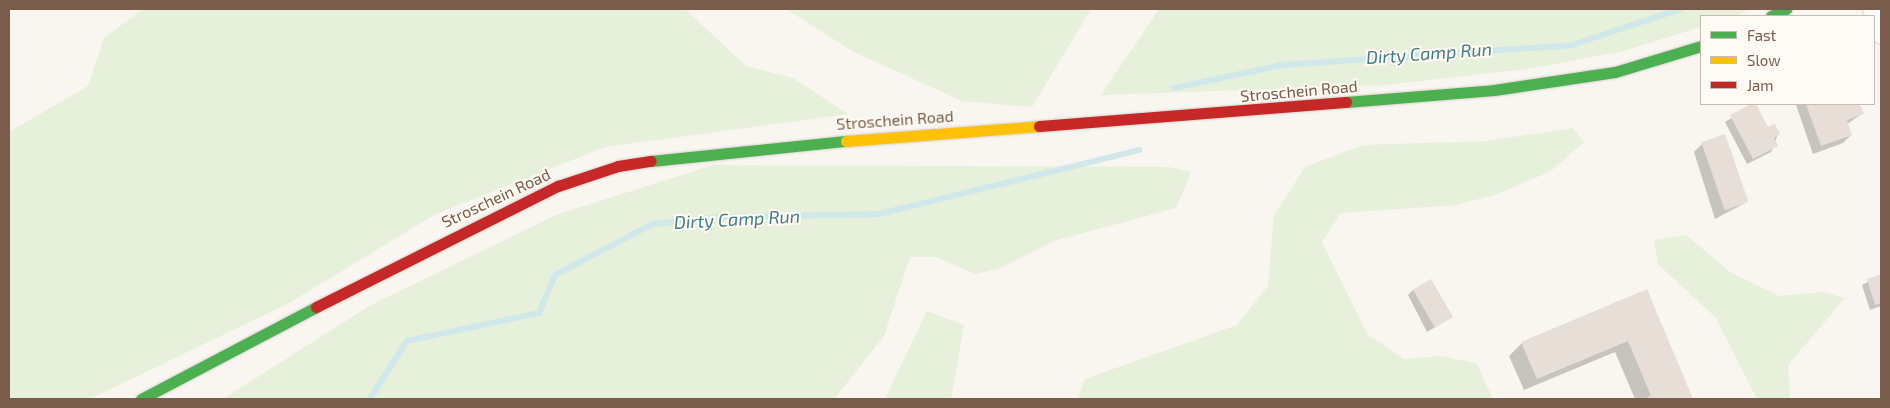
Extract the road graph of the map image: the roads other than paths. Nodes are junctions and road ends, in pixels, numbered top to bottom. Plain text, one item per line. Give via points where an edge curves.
1 (1786, 9) edge
2 (1773, 15) edge
3 (1875, 20) edge
4 (1881, 36) edge
5 (1700, 46) edge
6 (141, 399) edge

1 - 2 street
3 - 4 street
5 - 6 street, Stroschein Road via 1614,72 1485,91 728,150 618,166 551,190 462,231

